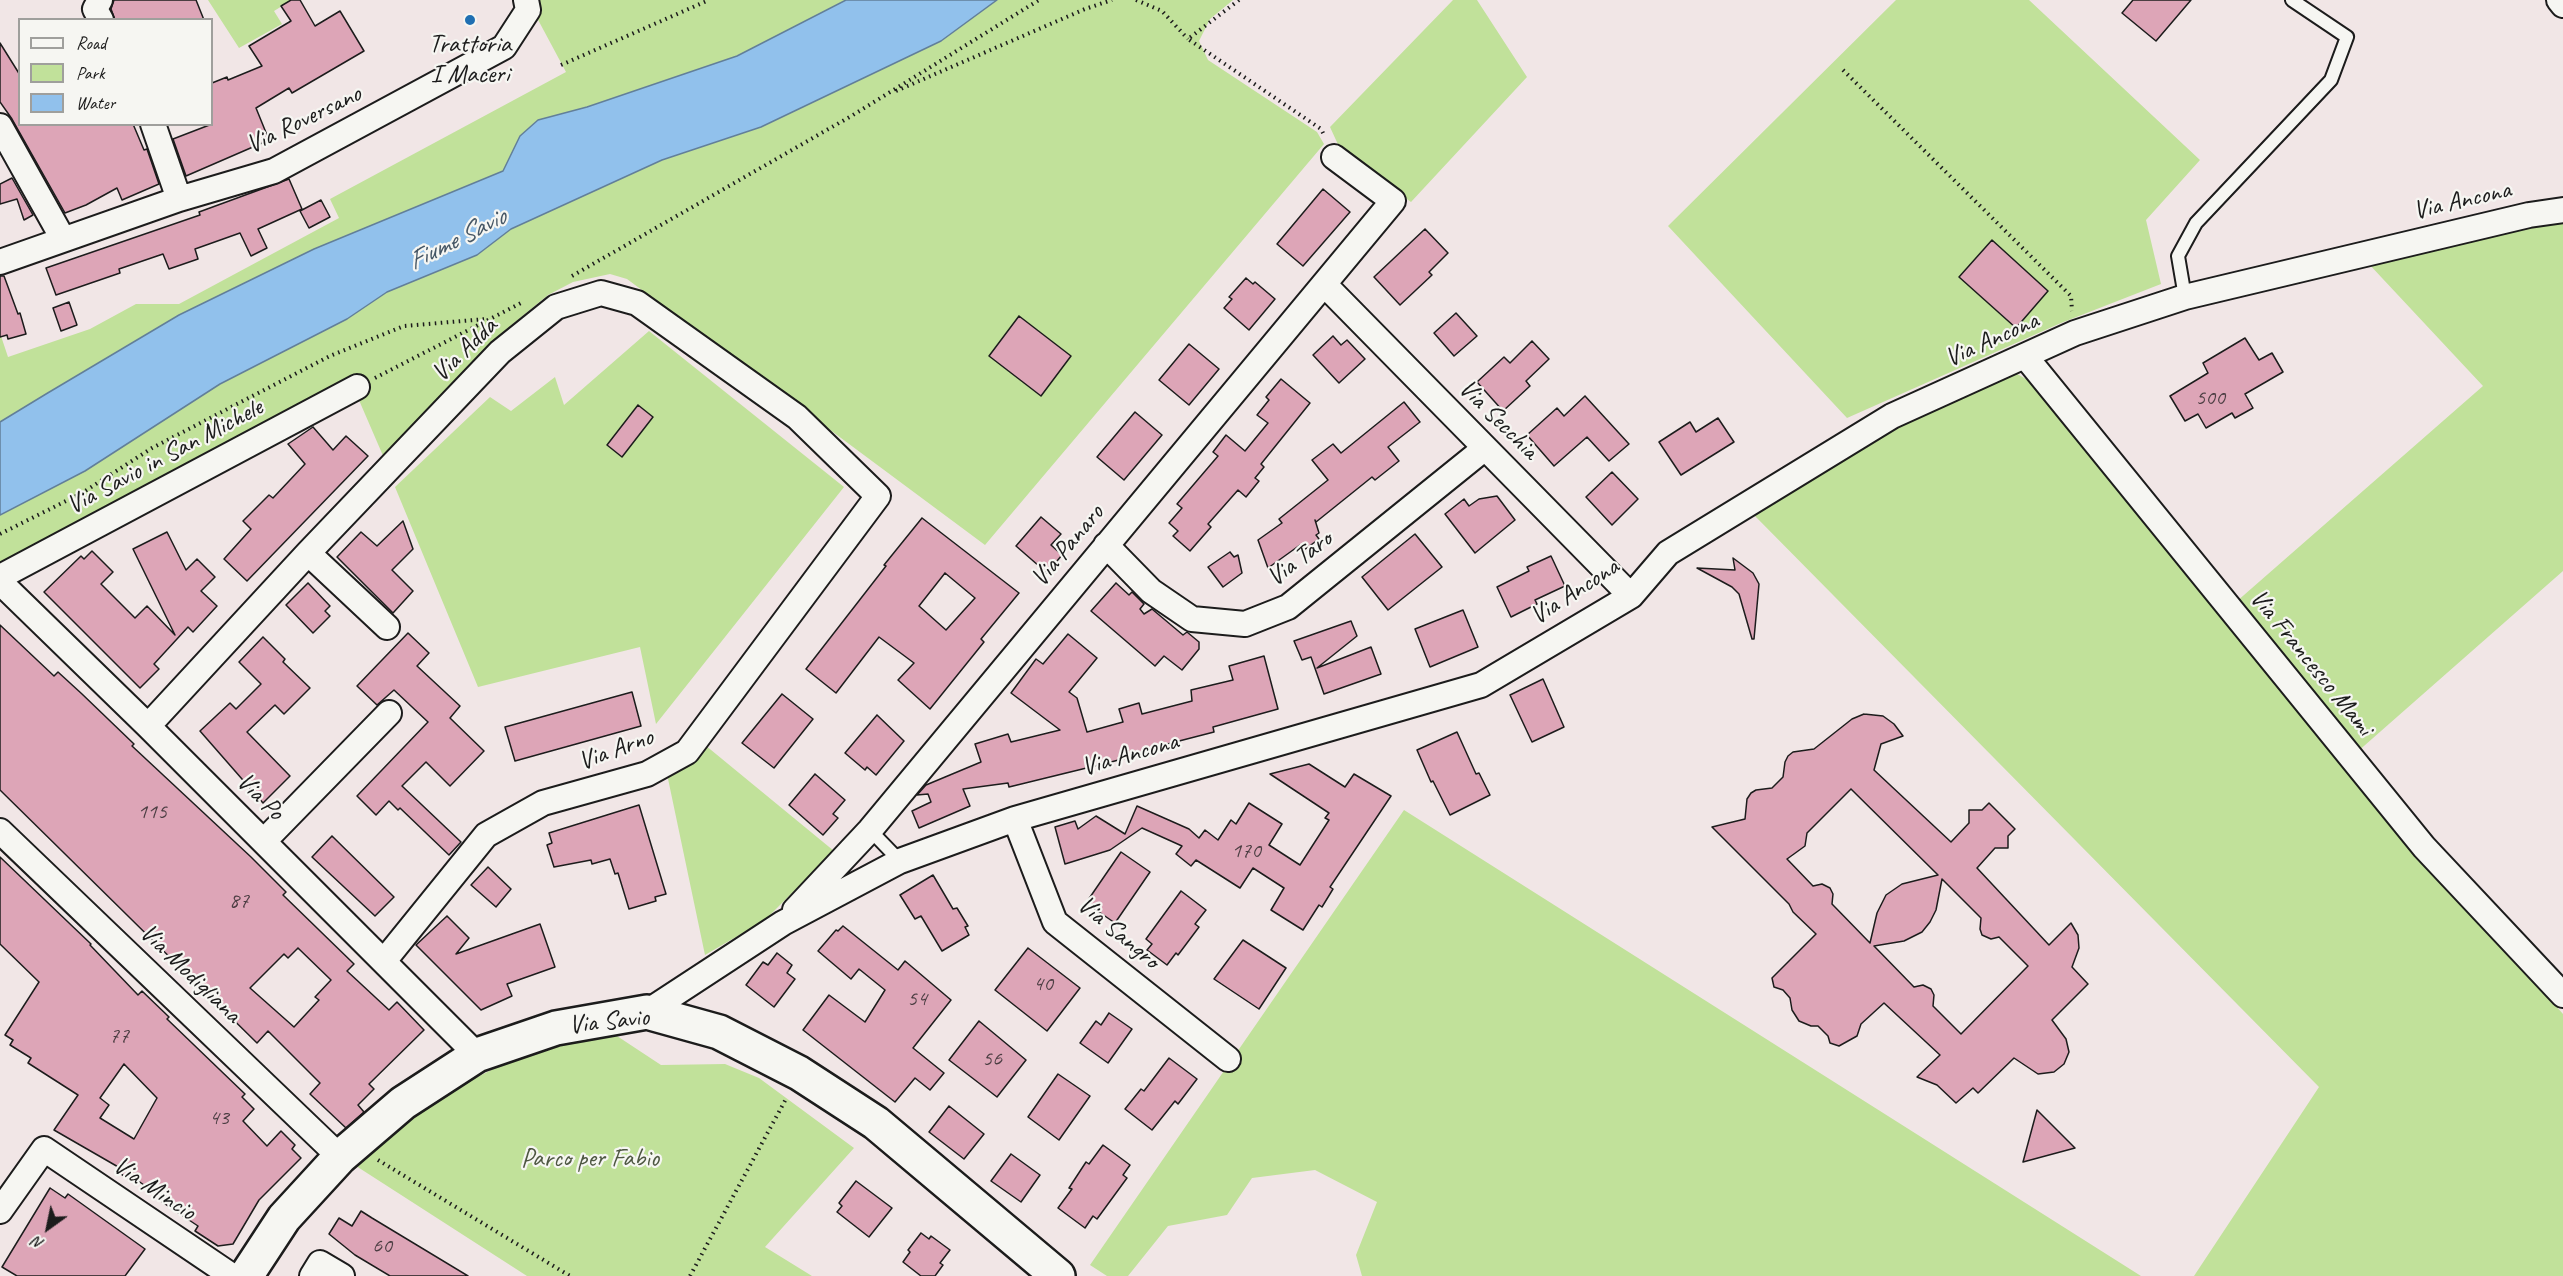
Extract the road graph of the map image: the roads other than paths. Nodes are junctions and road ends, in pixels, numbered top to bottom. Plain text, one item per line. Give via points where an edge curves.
1 (100, 0) edge
2 (526, 0) edge
3 (2292, 0) edge
4 (2559, 0) edge
5 (2563, 5) edge
6 (100, 18) edge
7 (0, 126) edge
8 (154, 126) edge
9 (1335, 157) road end
10 (179, 199) junction
11 (2563, 210) edge
12 (63, 239) junction
13 (0, 262) edge
14 (1324, 284) junction
15 (2185, 297) junction
16 (2025, 356) junction
17 (357, 387) road end
18 (1485, 448) junction
19 (878, 496) joint
20 (1106, 545) junction
21 (308, 553) junction
22 (0, 577) edge
23 (0, 582) edge
24 (1631, 596) junction
25 (387, 627) dead end
26 (389, 713) dead end
27 (148, 726) junction
28 (1014, 819) junction
29 (870, 830) junction
30 (0, 831) edge
31 (264, 841) junction
32 (900, 861) junction
33 (783, 923) junction
34 (384, 961) junction
35 (2563, 995) edge
36 (647, 1012) junction
37 (477, 1055) junction
38 (1228, 1059) dead end
39 (347, 1152) junction
40 (0, 1211) edge
41 (232, 1276) edge
42 (246, 1276) edge
43 (312, 1276) edge
44 (342, 1276) edge
45 (1058, 1276) edge

1 - 6 street via 95,9
2 - 10 street, Via Roversano via 528,10 504,46 274,171
3 - 15 lane via 2348,37 2331,80 2196,223 2178,256
4 - 5 street
7 - 12 street
8 - 10 street
9 - 14 street, Via Panaro via 1393,201
10 - 12 street, Via Roversano
11 - 15 street, Via Ancona via 2529,214
12 - 13 street, Via Roversano
14 - 18 street, Via Secchia
14 - 20 street, Via Panaro
15 - 16 street, Via Ancona via 2075,333
16 - 24 street, Via Ancona via 1892,416 1770,489 1668,553
16 - 35 street, Via Francesco Mami via 2424,847
17 - 22 street, Via Savio in San Michele
18 - 20 street, Via Taro via 1288,608 1245,624 1192,619 1151,591
18 - 24 street, Via Secchia
19 - 21 street, Via Adda via 797,417 637,303 601,293 556,307 500,352
19 - 34 street, Via Arno via 687,752 647,774 543,803 486,836
20 - 29 street, Via Panaro
21 - 25 street
21 - 27 street, Via Adda
23 - 27 street, Via Po
24 - 28 street, Via Ancona via 1481,685
26 - 31 street
27 - 31 street, Via Po
28 - 32 street, Via Ancona
28 - 38 street, Via Sangro via 1055,922
29 - 32 lane
29 - 33 street, Via Panaro
30 - 39 street, Via Modigliana
31 - 34 street, Via Po
32 - 33 street, Via Ancona
33 - 36 street, Via Ancona
34 - 37 street, Via Po
36 - 37 street, Via Savio via 556,1028
36 - 45 street, Via Savio via 719,1032 799,1073 876,1123
37 - 39 street, Via Savio via 403,1103
39 - 42 street, Via Savio via 284,1218
40 - 41 street, Via Mincio via 44,1149
43 - 44 street via 320,1263

